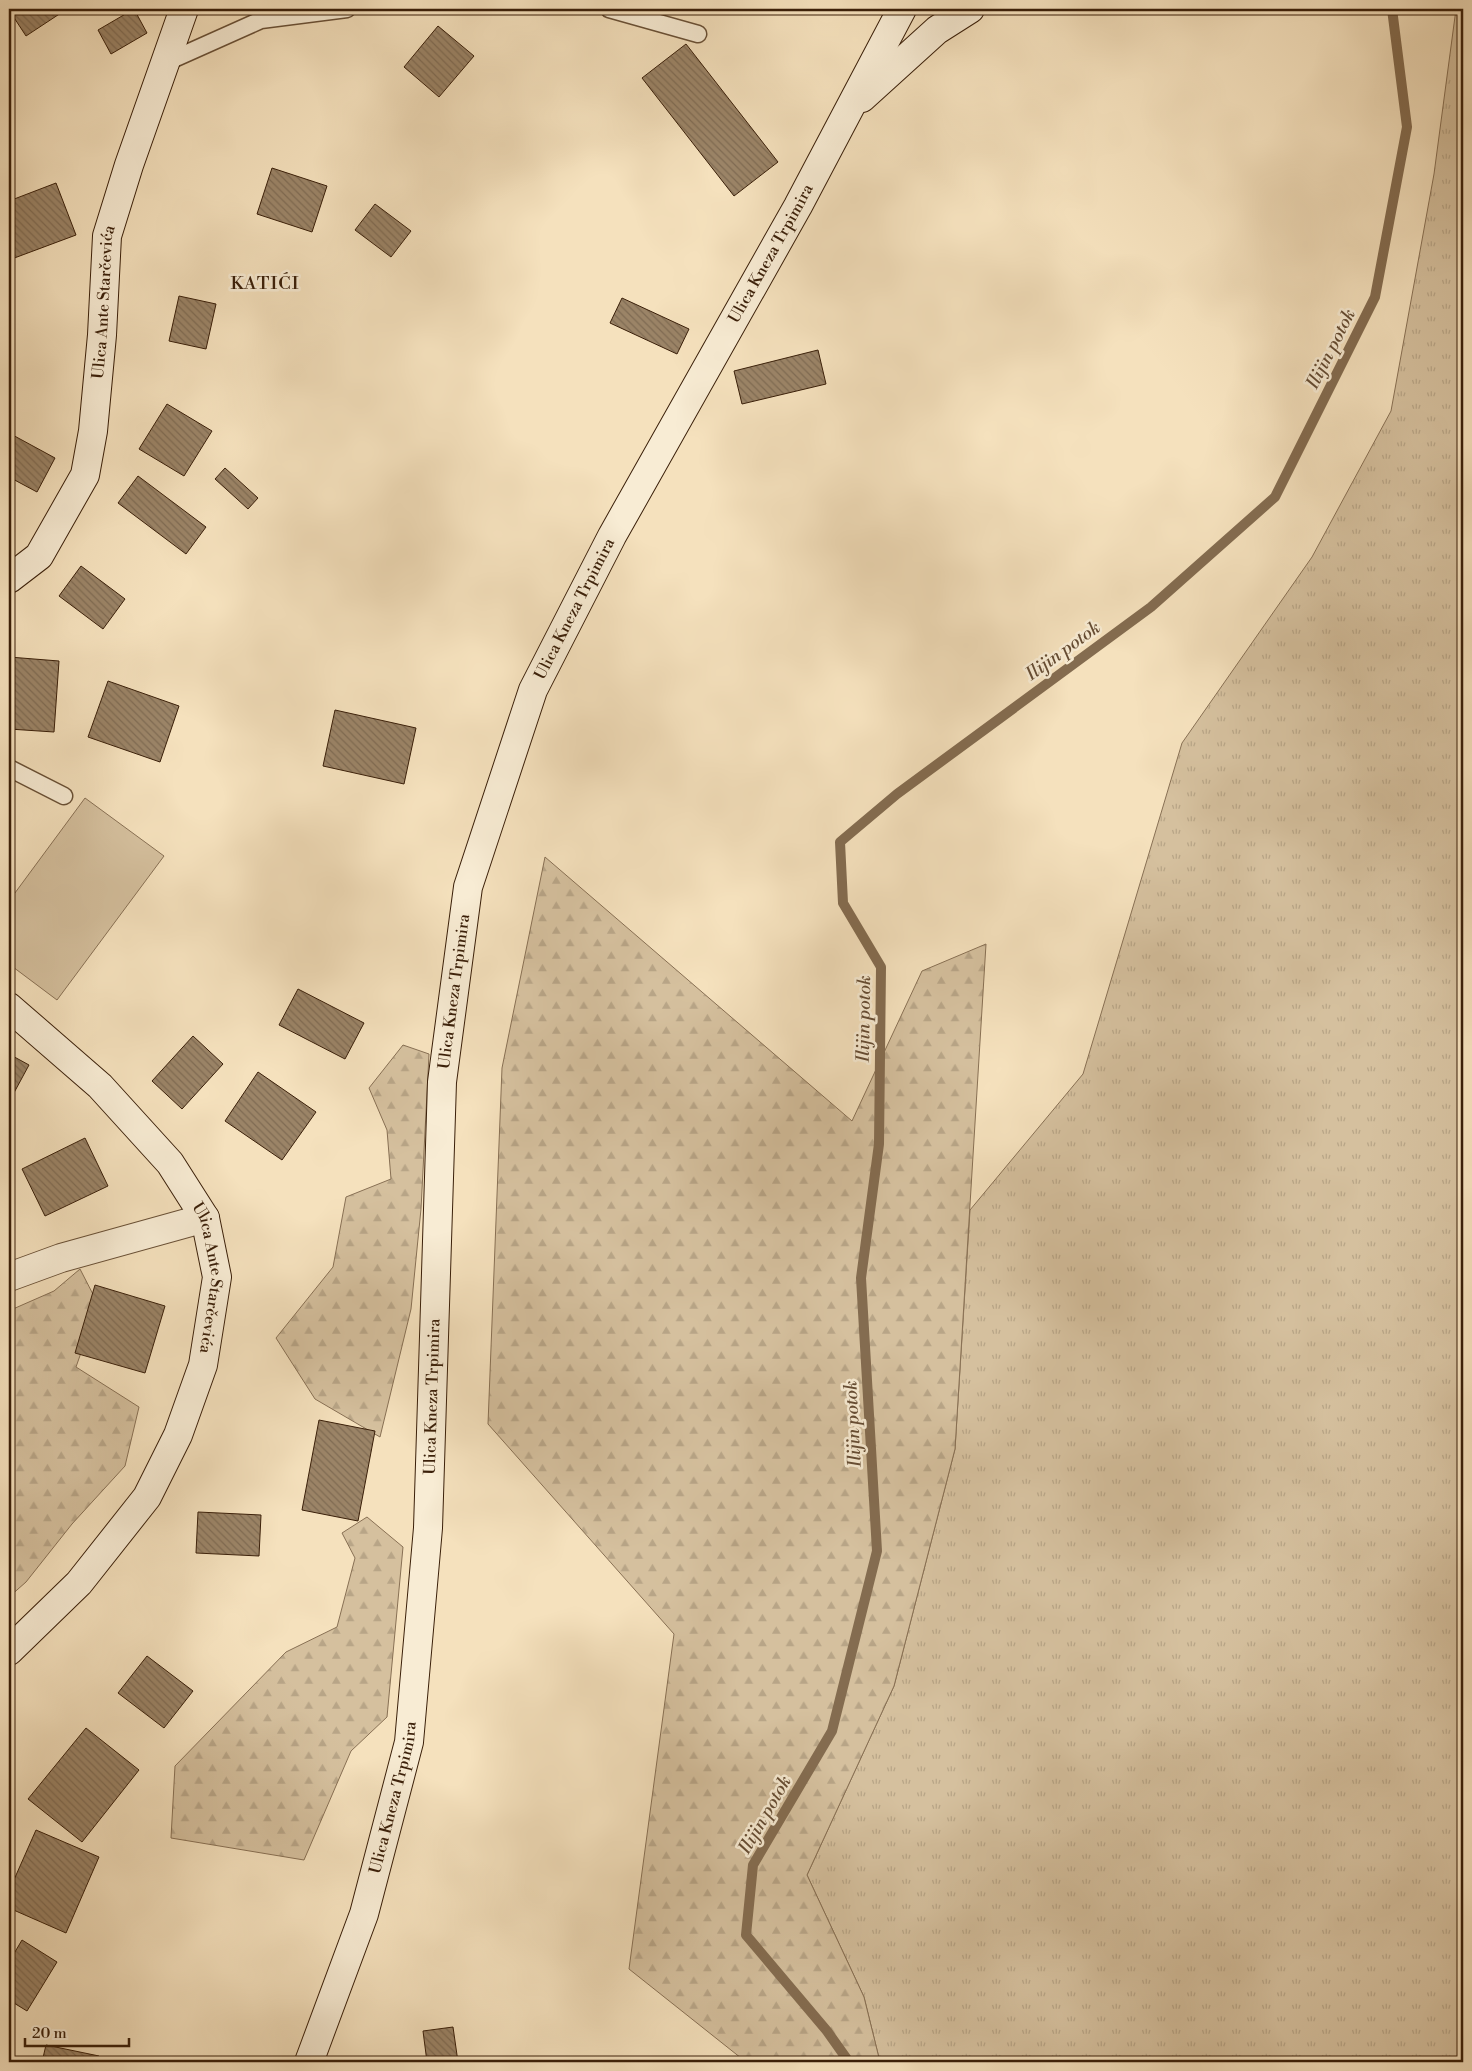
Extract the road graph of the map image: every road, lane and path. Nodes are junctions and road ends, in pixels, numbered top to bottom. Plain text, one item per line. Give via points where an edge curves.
1 (184, 9) edge
2 (347, 9) edge
3 (609, 9) edge
4 (902, 9) edge
5 (970, 9) edge
6 (698, 34) dead end
7 (167, 62) junction
8 (848, 111) junction
9 (9, 579) edge
10 (9, 768) edge
11 (64, 796) dead end
12 (9, 1007) edge
13 (205, 1218) junction
14 (9, 1277) edge
15 (9, 1651) edge
16 (309, 2062) edge

1 - 7 main road, Ulica Ante Starčevića
2 - 7 lane via 261,20
3 - 6 lane
4 - 8 main road, Ulica Kneza Trpimira
5 - 8 main road via 937,30
7 - 9 main road, Ulica Ante Starčevića via 107,236 102,335 93,432 85,475 39,556
8 - 16 main road, Ulica Kneza Trpimira via 612,536 533,690 468,887 442,1082 428,1528 409,1742 364,1914
10 - 11 lane
12 - 13 main road, Ulica Ante Starčevića via 100,1086 170,1163
13 - 14 main road via 61,1258
13 - 15 main road, Ulica Ante Starčevića via 217,1277 203,1365 178,1435 147,1497 79,1582

